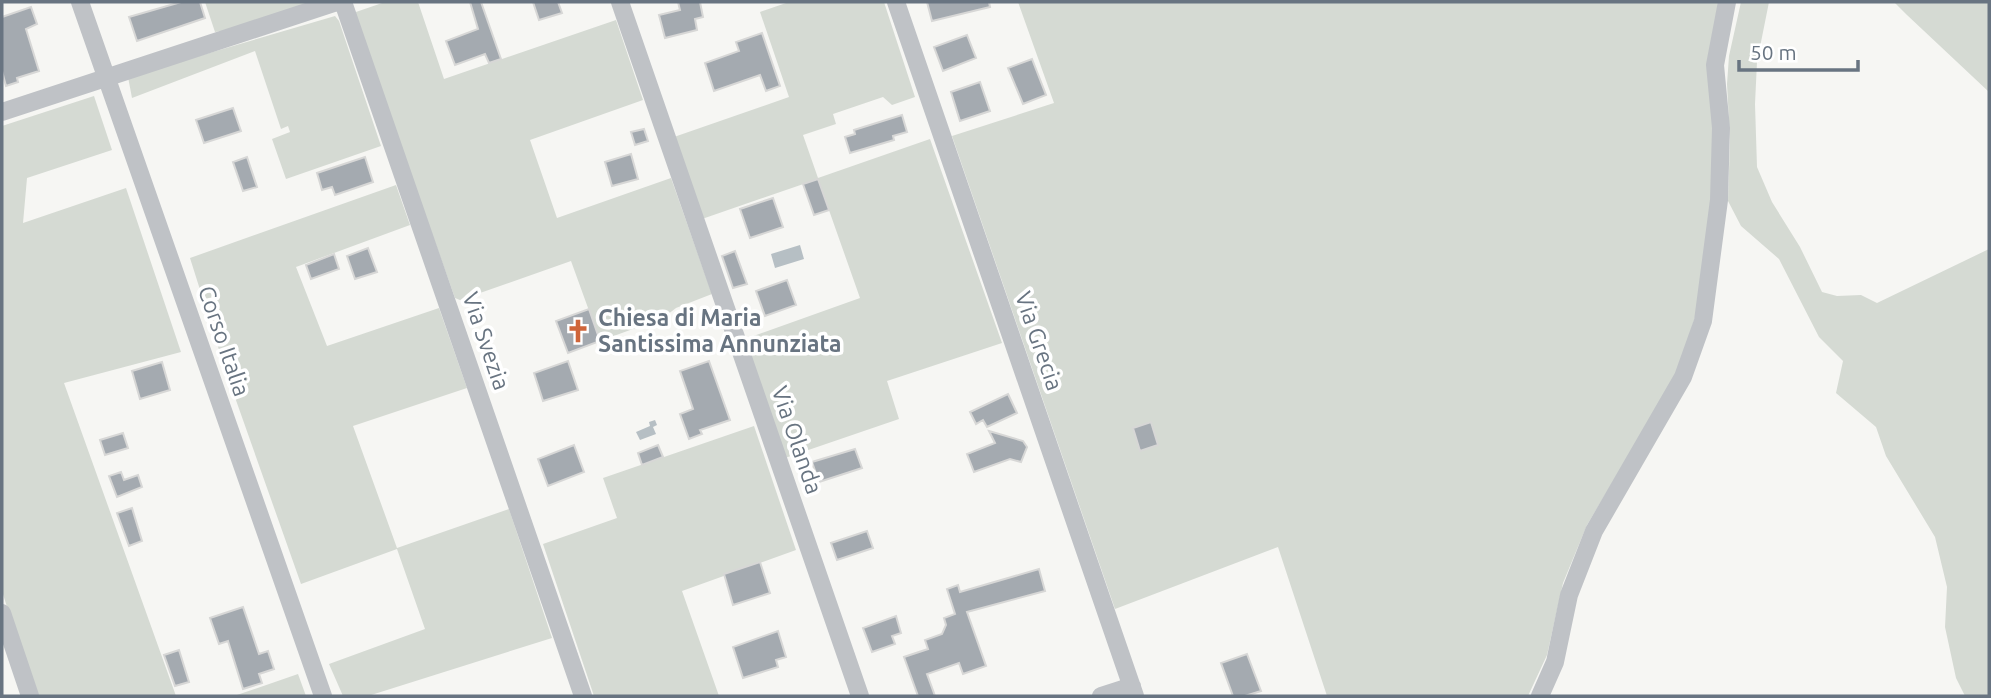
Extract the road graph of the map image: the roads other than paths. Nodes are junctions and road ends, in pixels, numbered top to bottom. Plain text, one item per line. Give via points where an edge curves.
1 (80, 2) edge
2 (337, 2) edge
3 (343, 2) edge
4 (620, 2) edge
5 (896, 2) edge
6 (1727, 2) edge
7 (106, 78) junction
8 (2, 112) edge
9 (2, 613) edge
10 (1134, 691) edge
11 (30, 696) edge
12 (323, 696) edge
13 (583, 696) edge
14 (860, 696) edge
15 (1101, 696) edge
16 (1540, 696) edge

1 - 7 street, Corso Italia
2 - 7 street
3 - 13 street, Via Svezia
4 - 14 street, Via Olanda
5 - 10 street, Via Grecia
6 - 16 street via 1715,65 1721,128 1719,200 1703,321 1683,377 1594,531 1569,595 1555,662
7 - 8 street
7 - 12 street, Corso Italia
9 - 11 street
10 - 15 street

